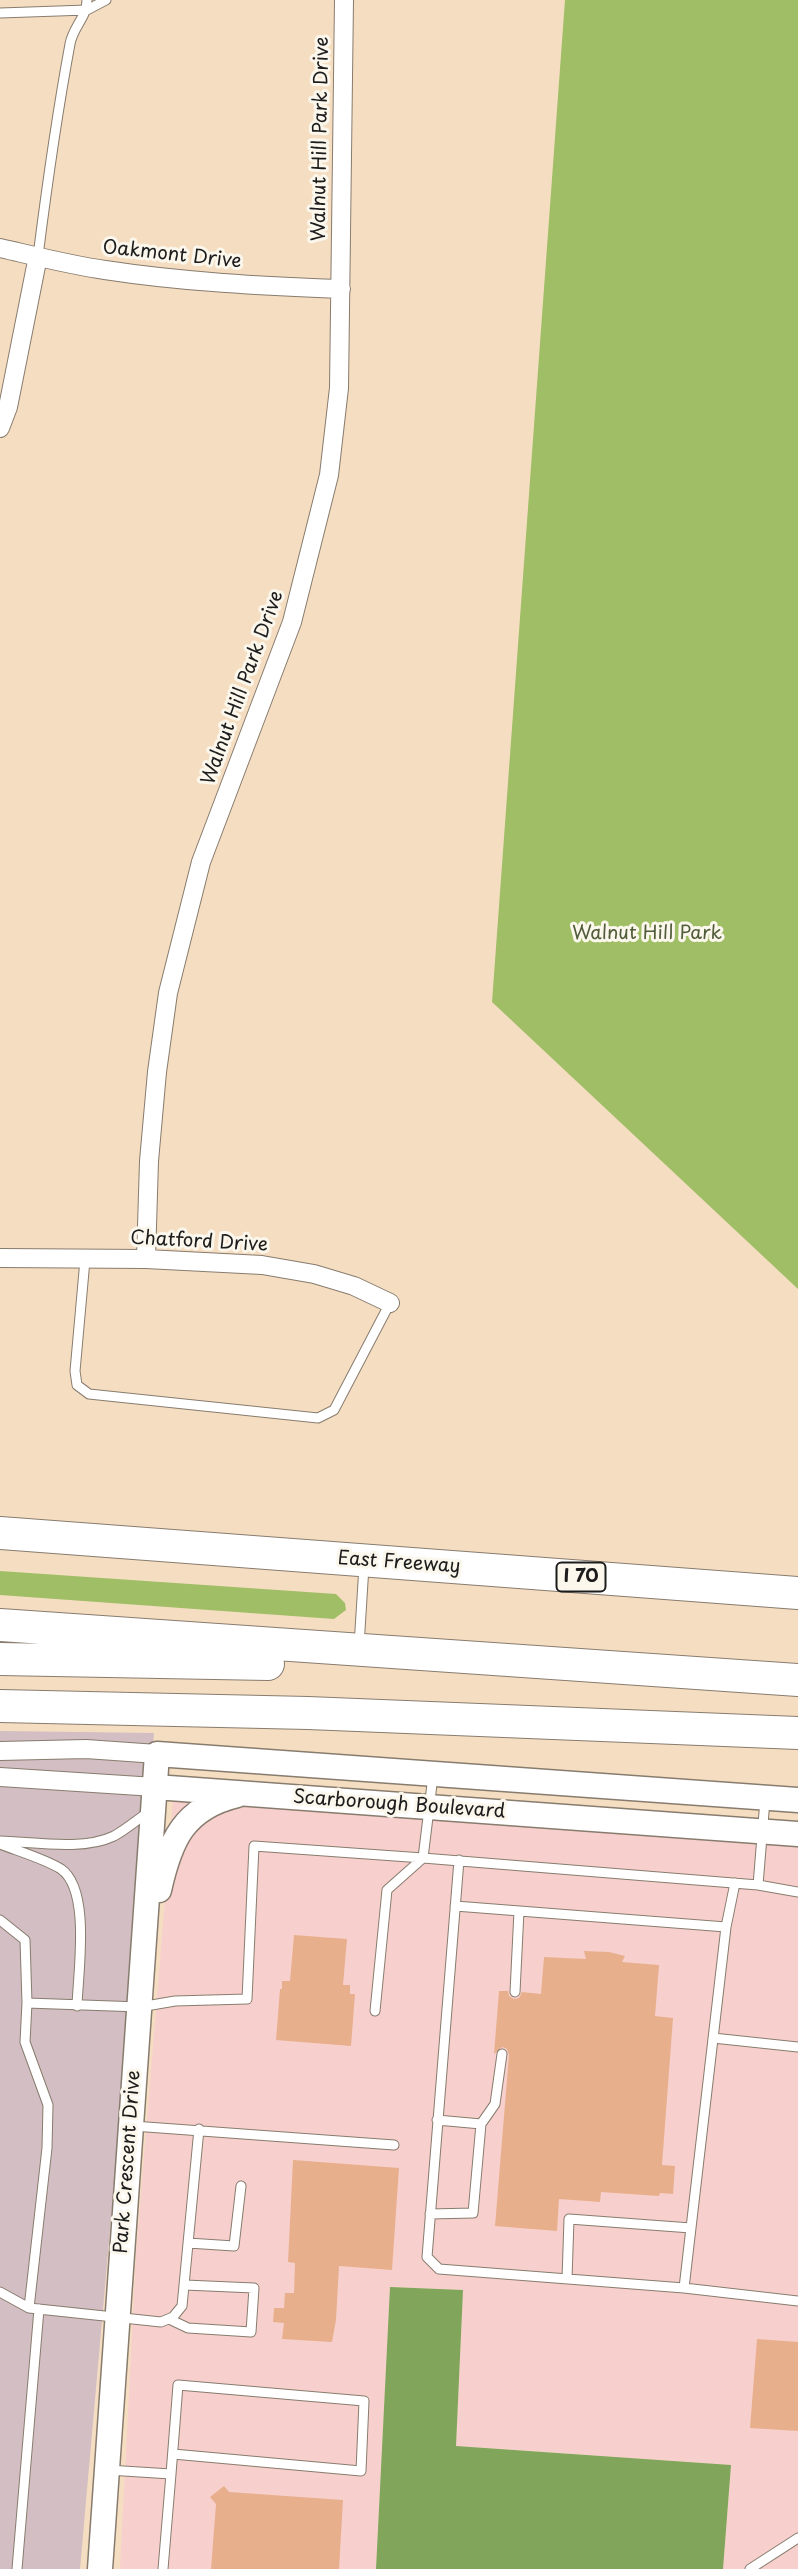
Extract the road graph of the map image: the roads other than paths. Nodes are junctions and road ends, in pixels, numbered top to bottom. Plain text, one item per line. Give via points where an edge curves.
1 (106, 0) edge
2 (344, 0) edge
3 (87, 5) edge
4 (0, 13) edge
5 (0, 248) edge
6 (38, 256) junction
7 (341, 289) junction
8 (0, 428) edge
9 (0, 1258) edge
10 (146, 1259) junction
11 (85, 1260) junction
12 (390, 1303) joint
13 (0, 1531) edge
14 (365, 1560) junction
15 (798, 1593) edge
16 (0, 1625) edge
17 (359, 1650) junction
18 (0, 1659) edge
19 (798, 1680) edge
20 (0, 1693) edge
21 (0, 1706) edge
22 (229, 1712) junction
23 (798, 1733) edge
24 (0, 1751) edge
25 (157, 1754) junction
26 (433, 1774) junction
27 (0, 1777) edge
28 (244, 1794) junction
29 (154, 1798) junction
30 (765, 1798) junction
31 (798, 1800) edge
32 (430, 1808) junction
33 (763, 1832) junction
34 (798, 1834) edge
35 (0, 1842) edge
36 (423, 1858) junction
37 (459, 1860) junction
38 (734, 1883) junction
39 (758, 1885) junction
40 (798, 1892) edge
41 (455, 1906) junction
42 (519, 1911) junction
43 (0, 1920) edge
44 (726, 1927) junction
45 (143, 1959) junction
46 (515, 1992) dead end
47 (27, 2003) junction
48 (77, 2006) junction
49 (139, 2007) junction
50 (375, 2011) dead end
51 (713, 2038) junction
52 (798, 2048) edge
53 (502, 2054) dead end
54 (437, 2120) junction
55 (481, 2124) junction
56 (131, 2126) junction
57 (199, 2129) junction
58 (394, 2145) dead end
59 (241, 2186) dead end
60 (430, 2214) junction
61 (691, 2228) junction
62 (188, 2243) junction
63 (567, 2279) junction
64 (185, 2285) junction
65 (684, 2288) junction
66 (0, 2292) edge
67 (798, 2301) edge
68 (34, 2308) junction
69 (117, 2318) junction
70 (169, 2319) junction
71 (173, 2454) junction
72 (106, 2470) junction
73 (171, 2474) junction
74 (798, 2538) edge
75 (17, 2569) edge
76 (100, 2569) edge
77 (163, 2569) edge
78 (750, 2569) edge

1 - 3 lane
2 - 7 street, Walnut Hill Park Drive
3 - 4 lane
3 - 6 lane via 72,33
5 - 6 street, Oakmont Drive
6 - 7 street, Oakmont Drive via 162,277
6 - 8 street
7 - 10 street, Walnut Hill Park Drive via 336,430 312,547 292,622 201,862 168,993 149,1161
9 - 11 street, Chatford Drive
10 - 11 street, Chatford Drive
10 - 12 street, Chatford Drive via 262,1265 301,1272 354,1286
11 - 12 lane via 75,1371 77,1385 89,1394 318,1418 334,1410
13 - 14 highway, East Freeway / I 70
14 - 15 highway, East Freeway / I 70
14 - 17 lane
16 - 17 highway
17 - 18 highway via 265,1664
17 - 19 highway
20 - 22 highway
21 - 22 highway
22 - 23 highway
24 - 25 street, Scarborough Boulevard via 86,1749
25 - 26 street, Scarborough Boulevard
25 - 29 street, Park Crescent Drive
26 - 30 street, Scarborough Boulevard
26 - 32 lane
27 - 29 street, Scarborough Boulevard
28 - 29 street, Scarborough Boulevard
28 - 32 street, Scarborough Boulevard
28 - 45 street via 205,1809 172,1843
29 - 35 lane via 119,1833 97,1842
29 - 45 street, Park Crescent Drive
30 - 31 street, Scarborough Boulevard
30 - 33 lane
32 - 33 street, Scarborough Boulevard
32 - 36 lane
33 - 34 street, Scarborough Boulevard
33 - 39 lane
35 - 48 lane via 62,1870 76,1890 80,1916
36 - 37 lane
36 - 49 lane via 254,1846 247,1999
36 - 50 lane via 387,1891
37 - 38 lane
37 - 41 lane
38 - 39 lane
38 - 44 lane
39 - 40 lane
41 - 42 lane
41 - 54 lane
42 - 44 lane
42 - 46 lane
43 - 47 lane via 26,1940
44 - 51 lane
45 - 49 street, Park Crescent Drive
47 - 48 lane
47 - 68 lane via 25,2042 48,2105
48 - 49 lane
49 - 56 street, Park Crescent Drive
51 - 52 lane
51 - 61 lane
53 - 55 lane via 495,2104
54 - 55 lane
54 - 60 lane
55 - 60 lane via 473,2213
56 - 57 lane
56 - 69 street, Park Crescent Drive
57 - 58 lane
57 - 62 lane
59 - 62 lane via 234,2246
60 - 63 lane via 427,2257 439,2269
61 - 63 lane via 569,2219
61 - 65 lane
62 - 64 lane
63 - 65 lane
64 - 70 lane via 182,2306
64 - 70 lane via 254,2288 251,2332 188,2328
65 - 67 lane
66 - 68 lane
68 - 69 lane
68 - 75 lane
69 - 70 lane
69 - 72 street, Park Crescent Drive
71 - 71 lane via 178,2385 364,2401 361,2471
71 - 73 lane
72 - 73 lane
72 - 76 street, Park Crescent Drive
73 - 77 lane
74 - 78 lane

